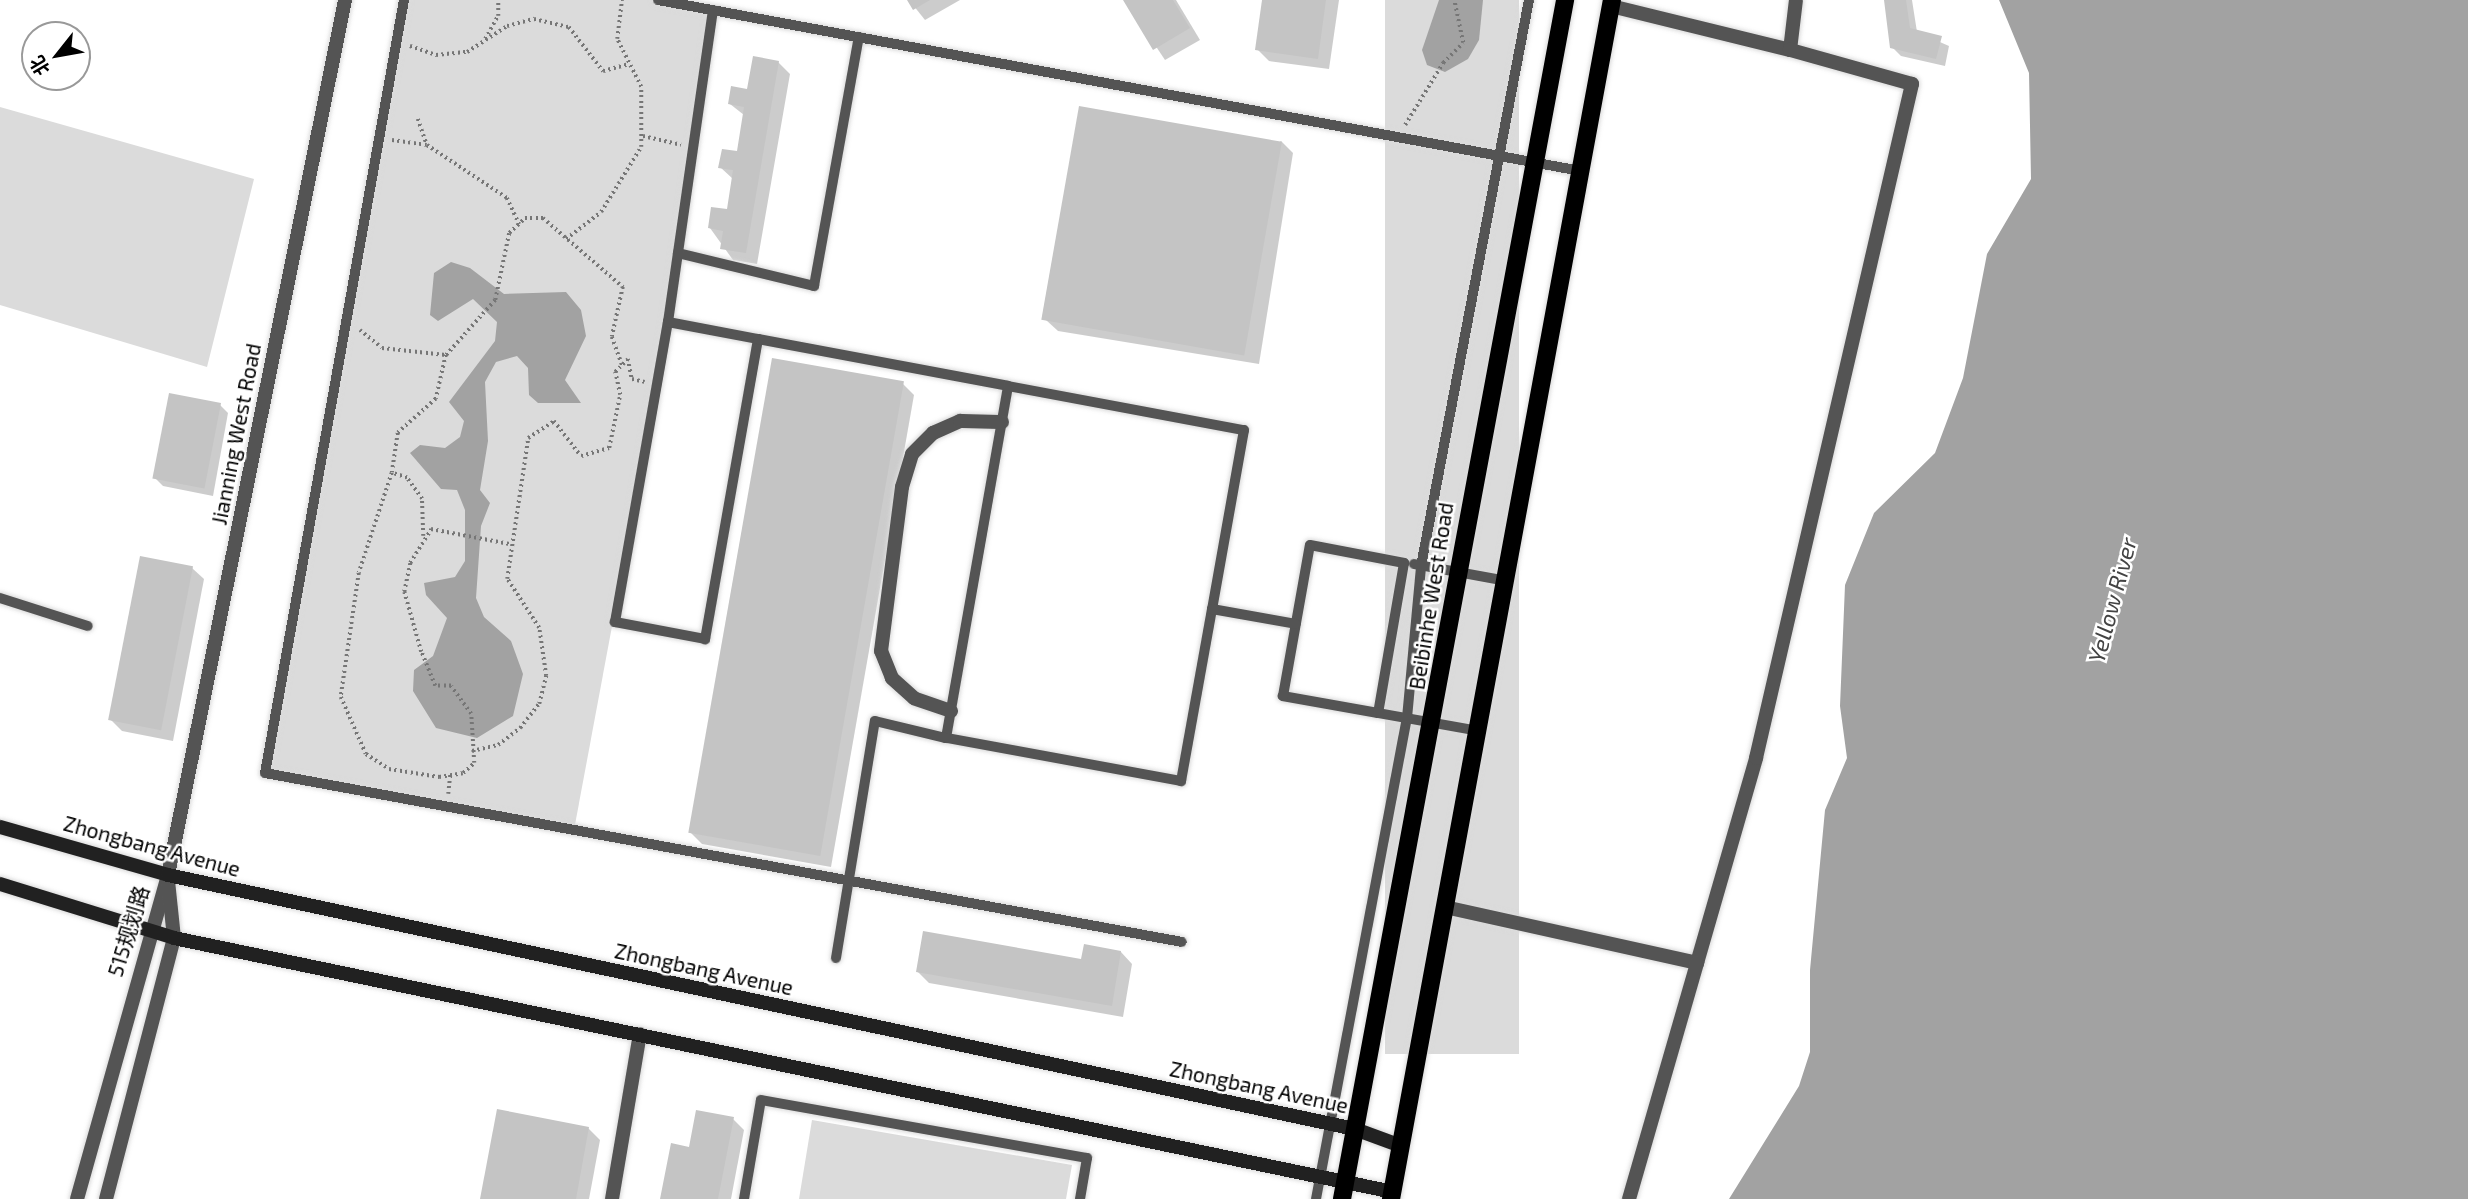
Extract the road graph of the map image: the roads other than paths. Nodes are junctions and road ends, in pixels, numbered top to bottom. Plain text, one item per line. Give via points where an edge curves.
1 (345, 0) edge
2 (404, 0) edge
3 (658, 0) edge
4 (1529, 0) edge
5 (1565, 0) edge
6 (1796, 0) edge
7 (1612, 3) edge
8 (713, 10) junction
9 (859, 37) junction
10 (1790, 50) junction
11 (1501, 155) junction
12 (1535, 162) junction
13 (1581, 171) junction
14 (678, 253) junction
15 (668, 322) junction
16 (758, 339) junction
17 (1008, 386) junction
18 (1002, 422) junction
19 (1404, 563) junction
20 (1420, 566) junction
21 (1454, 572) junction
22 (1501, 580) junction
23 (0, 598) edge
24 (1212, 609) junction
25 (1296, 624) junction
26 (88, 626) dead end
27 (951, 710) junction
28 (1378, 713) junction
29 (1407, 718) junction
30 (1435, 723) junction
31 (1474, 730) junction
32 (946, 738) junction
33 (0, 827) edge
34 (168, 875) junction
35 (848, 880) junction
36 (0, 884) edge
37 (1445, 907) junction
38 (149, 928) junction
39 (174, 938) junction
40 (1182, 942) dead end
41 (836, 958) dead end
42 (1697, 963) junction
43 (640, 1034) junction
44 (1335, 1125) junction
45 (1355, 1129) junction
46 (1401, 1146) junction
47 (1321, 1174) junction
48 (1346, 1179) junction
49 (1392, 1195) edge
50 (77, 1199) edge
51 (106, 1199) edge
52 (612, 1199) edge
53 (744, 1199) edge
54 (1080, 1199) edge
55 (1317, 1199) edge
56 (1342, 1199) edge
57 (1629, 1199) edge

1 - 34 street, Jianning West Road
2 - 35 lane via 265,773
3 - 8 lane
4 - 11 lane
5 - 12 main road, Beibinhe West Road
6 - 10 street
7 - 10 street
7 - 13 main road
8 - 9 lane
8 - 14 lane
9 - 11 lane
9 - 14 lane via 814,286
10 - 42 street via 1912,84 1756,758
11 - 12 lane
11 - 20 lane
12 - 13 lane
12 - 21 main road, Beibinhe West Road
13 - 22 main road
14 - 15 lane
15 - 16 lane
15 - 16 lane via 615,622 705,639
16 - 17 lane
17 - 18 lane
17 - 24 lane via 1244,430
18 - 27 lane
18 - 27 street via 960,421 933,433 912,454 902,487 880,651 892,678 914,698
19 - 20 lane
19 - 25 lane via 1310,545
19 - 28 lane
20 - 21 lane
20 - 29 lane
21 - 22 lane
21 - 30 main road, Beibinhe West Road
22 - 31 main road
23 - 26 lane
24 - 25 lane
24 - 32 lane via 1181,781
25 - 28 lane via 1283,696
27 - 32 lane
28 - 29 lane
29 - 30 lane
29 - 44 lane
30 - 31 lane
30 - 45 main road, Beibinhe West Road
31 - 37 main road
32 - 35 lane via 875,721
33 - 34 main road, Zhongbang Avenue
34 - 38 street, 515规划路
34 - 39 street, 515规划路
34 - 44 main road, Zhongbang Avenue
35 - 40 lane
35 - 41 lane
36 - 38 main road
37 - 42 street
37 - 46 main road
38 - 39 main road
38 - 50 street, 515规划路
39 - 43 main road
39 - 51 street, 515规划路
42 - 57 street
43 - 47 main road
43 - 52 street
44 - 45 main road, Zhongbang Avenue
44 - 47 lane
45 - 46 main road, Zhongbang Avenue
45 - 48 main road, Beibinhe West Road
46 - 49 main road
47 - 48 main road
47 - 55 lane
48 - 49 main road
48 - 56 main road, Beibinhe West Road
53 - 54 lane via 761,1100 1087,1158

